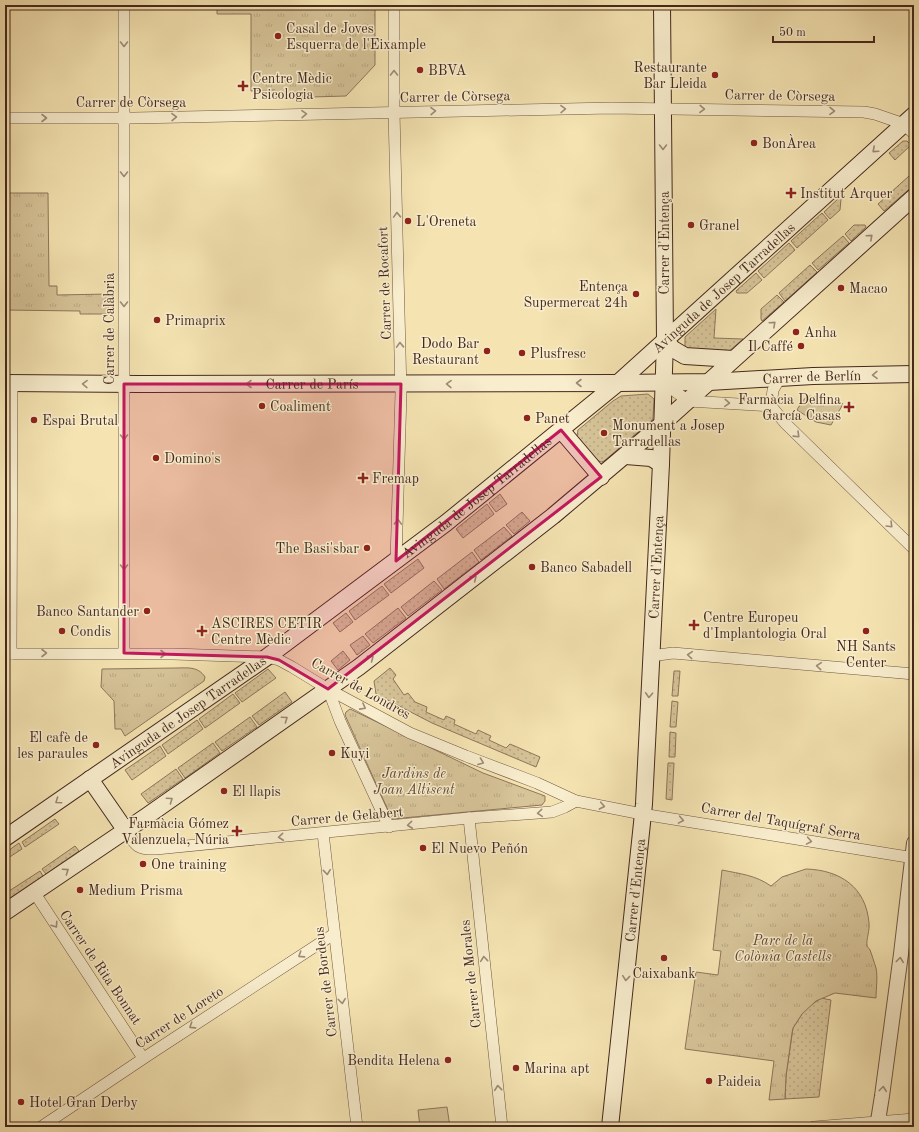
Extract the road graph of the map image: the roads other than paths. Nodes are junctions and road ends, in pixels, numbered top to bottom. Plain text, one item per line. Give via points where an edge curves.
1 (124, 5) edge
2 (394, 5) edge
3 (662, 5) edge
4 (663, 108) junction
5 (394, 112) junction
6 (5, 118) edge
7 (124, 118) junction
8 (911, 124) edge
9 (914, 197) edge
10 (665, 340) junction
11 (734, 359) junction
12 (914, 374) edge
13 (780, 378) junction
14 (664, 382) junction
15 (709, 382) junction
16 (9, 383) edge
17 (618, 383) junction
18 (124, 384) junction
19 (401, 384) junction
20 (688, 401) junction
21 (771, 406) junction
22 (662, 424) junction
23 (561, 430) junction
24 (626, 456) junction
25 (661, 464) junction
26 (601, 477) junction
27 (914, 549) edge
28 (396, 561) junction
29 (124, 653) junction
30 (8, 654) edge
31 (651, 656) junction
32 (267, 657) junction
33 (914, 674) edge
34 (328, 689) junction
35 (90, 779) junction
36 (576, 801) junction
37 (642, 814) junction
38 (469, 818) junction
39 (389, 827) junction
40 (126, 831) junction
41 (323, 833) junction
42 (5, 838) edge
43 (914, 843) edge
44 (914, 858) edge
45 (34, 892) junction
46 (5, 912) edge
47 (334, 934) junction
48 (143, 1058) junction
49 (914, 1119) edge
50 (878, 1124) edge
51 (41, 1127) edge
52 (357, 1127) edge
53 (502, 1127) edge
54 (610, 1127) edge
55 (814, 1127) edge

1 -> 7 street, Carrer de Calàbria
5 -> 2 street, Carrer de Rocafort
3 - 4 main road, Carrer d'Entença
5 -> 4 street, Carrer de Còrsega
4 -> 8 street, Carrer de Còrsega via 864,112
4 -> 10 main road, Carrer d'Entença
7 -> 5 street, Carrer de Còrsega
19 -> 5 street, Carrer de Rocafort
6 -> 7 street, Carrer de Còrsega
7 -> 18 street, Carrer de Calàbria
8 -> 10 main road, Avinguda de Josep Tarradellas
11 -> 9 main road
10 - 11 main road via 673,349 685,356
10 - 14 main road, Carrer d'Entença
10 - 17 main road, Avinguda de Josep Tarradellas
11 - 15 main road
12 -> 13 main road, Carrer de Berlín
13 - 15 main road, Carrer de Berlín
13 - 21 street via 773,390
14 - 15 main road
14 - 17 main road
14 - 20 street
14 - 22 main road, Carrer d'Entença
15 - 20 main road
18 -> 16 main road, Carrer de París
16 - 30 street
17 -> 19 main road, Carrer de París
17 - 23 main road, Avinguda de Josep Tarradellas
19 -> 18 main road, Carrer de París
18 -> 29 street, Carrer de Calàbria
28 -> 19 street, Carrer de Rocafort
20 -> 21 street
20 - 22 main road
21 -> 27 street via 781,419
22 - 24 main road
22 - 25 main road, Carrer d'Entença
23 - 26 main road
23 - 28 main road, Avinguda de Josep Tarradellas
24 - 25 main road via 651,458
24 - 26 main road
25 - 31 main road, Carrer d'Entença
34 -> 26 main road
28 - 32 main road, Avinguda de Josep Tarradellas
30 -> 29 street, Carrer de Londres
29 -> 32 street, Carrer de Londres
33 -> 31 street via 679,654
31 -> 37 main road, Carrer d'Entença
32 - 34 street, Carrer de Londres via 300,671
32 - 35 main road, Avinguda de Josep Tarradellas
34 -> 36 street, Carrer de Londres via 410,733
34 - 39 street
40 -> 34 main road
35 - 40 main road
35 -> 42 main road, Avinguda de Josep Tarradellas
36 -> 37 street, Carrer de Londres
36 -> 38 street, Carrer de Gelabert via 552,812
37 -> 44 street, Carrer del Taquígraf Serra
37 -> 54 main road, Carrer d'Entença
38 -> 39 street, Carrer de Gelabert
53 -> 38 street, Carrer de Morales
39 - 41 street, Carrer de Gelabert
41 -> 40 street, Carrer de Gelabert via 146,850 134,843
45 -> 40 main road
41 -> 47 street, Carrer de Bordeus
43 - 44 street
50 -> 44 street
45 - 46 main road
45 -> 48 street, Carrer de Rita Bonnat
47 -> 48 street, Carrer de Loreto
47 -> 52 street, Carrer de Bordeus
48 - 51 street, Carrer de Loreto
49 - 50 street
50 - 55 street

